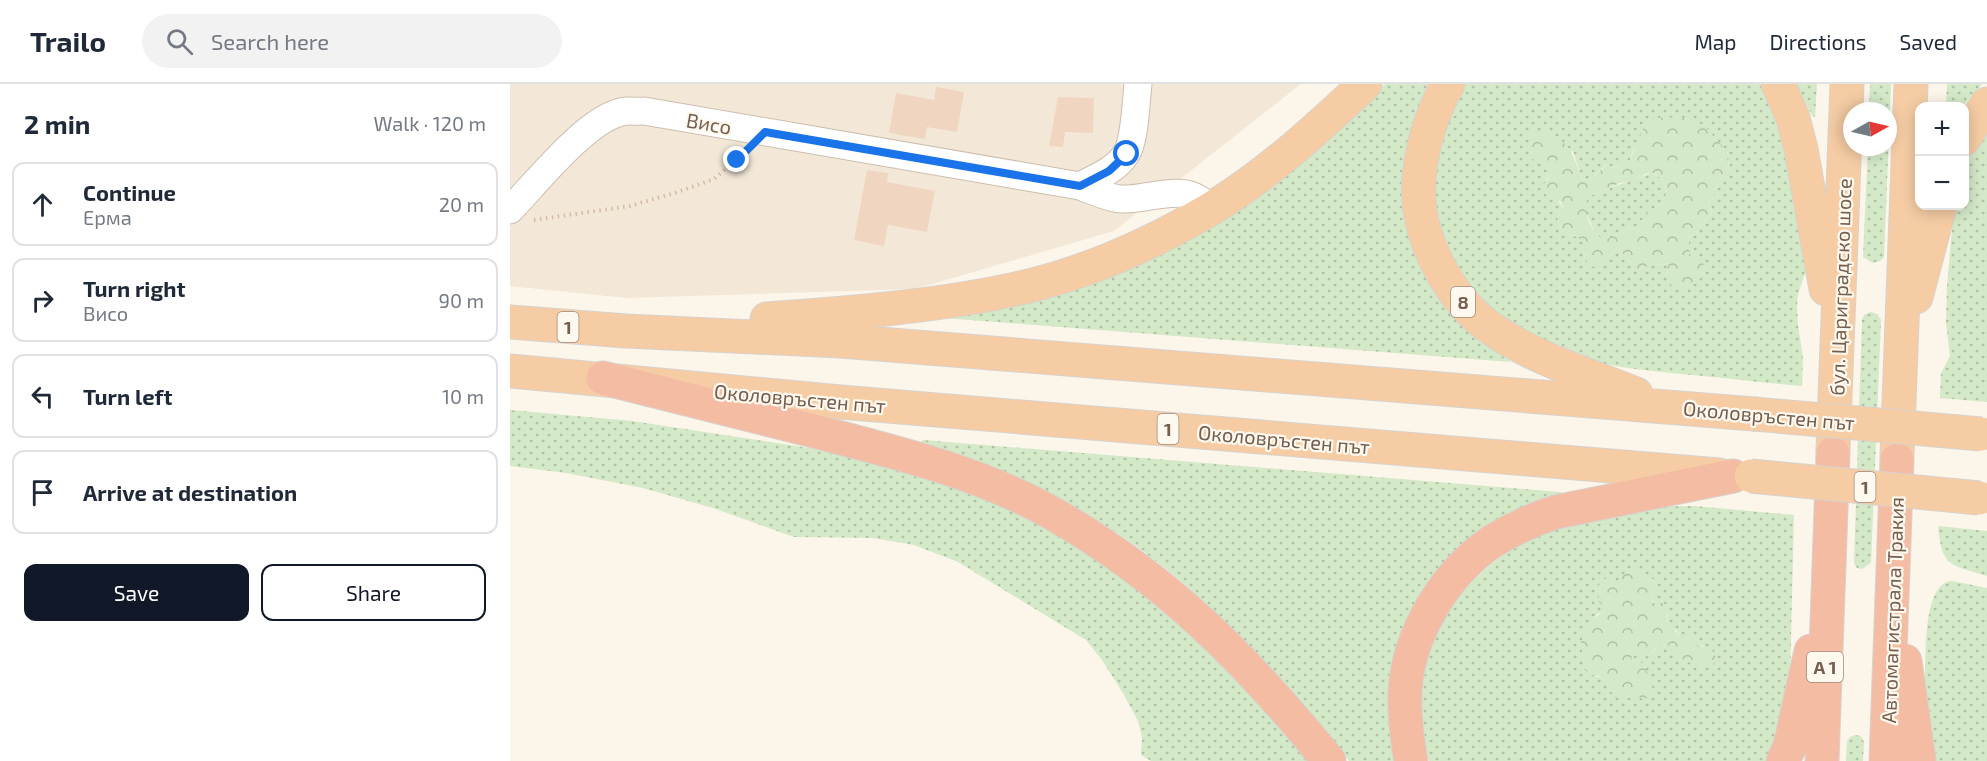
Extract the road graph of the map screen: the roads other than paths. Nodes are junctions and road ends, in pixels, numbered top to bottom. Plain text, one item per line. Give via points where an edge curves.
1 (1138, 84) edge
2 (1365, 84) edge
3 (1448, 84) edge
4 (1778, 84) edge
5 (1847, 84) edge
6 (1911, 84) edge
7 (1987, 104) edge
8 (1969, 133) edge
9 (1080, 186) junction
10 (1209, 209) junction
11 (1939, 210) edge
12 (518, 216) edge
13 (510, 322) edge
14 (626, 331) junction
15 (1837, 351) junction
16 (1900, 354) junction
17 (510, 371) edge
18 (603, 378) junction
19 (1669, 407) junction
20 (1984, 434) edge
21 (1742, 476) junction
22 (1983, 498) edge
23 (1828, 574) junction
24 (1893, 576) junction
25 (1329, 761) edge
26 (1411, 761) edge
27 (1783, 761) edge
28 (1822, 761) edge
29 (1886, 761) edge
30 (1919, 761) edge

1 - 9 street via 1127,154 1109,171
2 - 10 highway via 1295,146
3 - 19 highway, 8 via 1426,133 1419,181 1422,219 1435,260 1451,288 1493,330 1518,345
4 - 15 highway via 1801,149
5 - 15 highway, бул. Цариградско шосе
6 - 16 highway
7 - 8 highway
9 - 10 street, Висо via 1122,199 1175,193 1196,196
9 - 12 street, Висо via 644,111 621,112 597,123 566,152
10 - 14 highway via 1134,249 1013,290 857,312
11 - 16 highway
13 - 14 highway, Околовръстен път / 1
14 - 19 highway, Околовръстен път / 1 via 841,341
15 - 23 highway, бул. Цариградско шосе / A 1
16 - 24 highway, Автомагистрала Тракия
17 - 18 highway, Околовръстен път / 1
18 - 21 highway, Околовръстен път / 1 via 840,402
18 - 25 highway via 936,465 1048,511 1120,556 1196,616 1236,654
19 - 20 highway, Околовръстен път / 1, bridge
21 - 22 highway, Околовръстен път / 1, bridge
21 - 26 highway via 1556,512 1505,534 1473,557 1430,611 1410,661 1405,692
23 - 27 highway via 1790,746
23 - 28 highway, A 1
24 - 29 highway, Автомагистрала Тракия
24 - 30 highway

